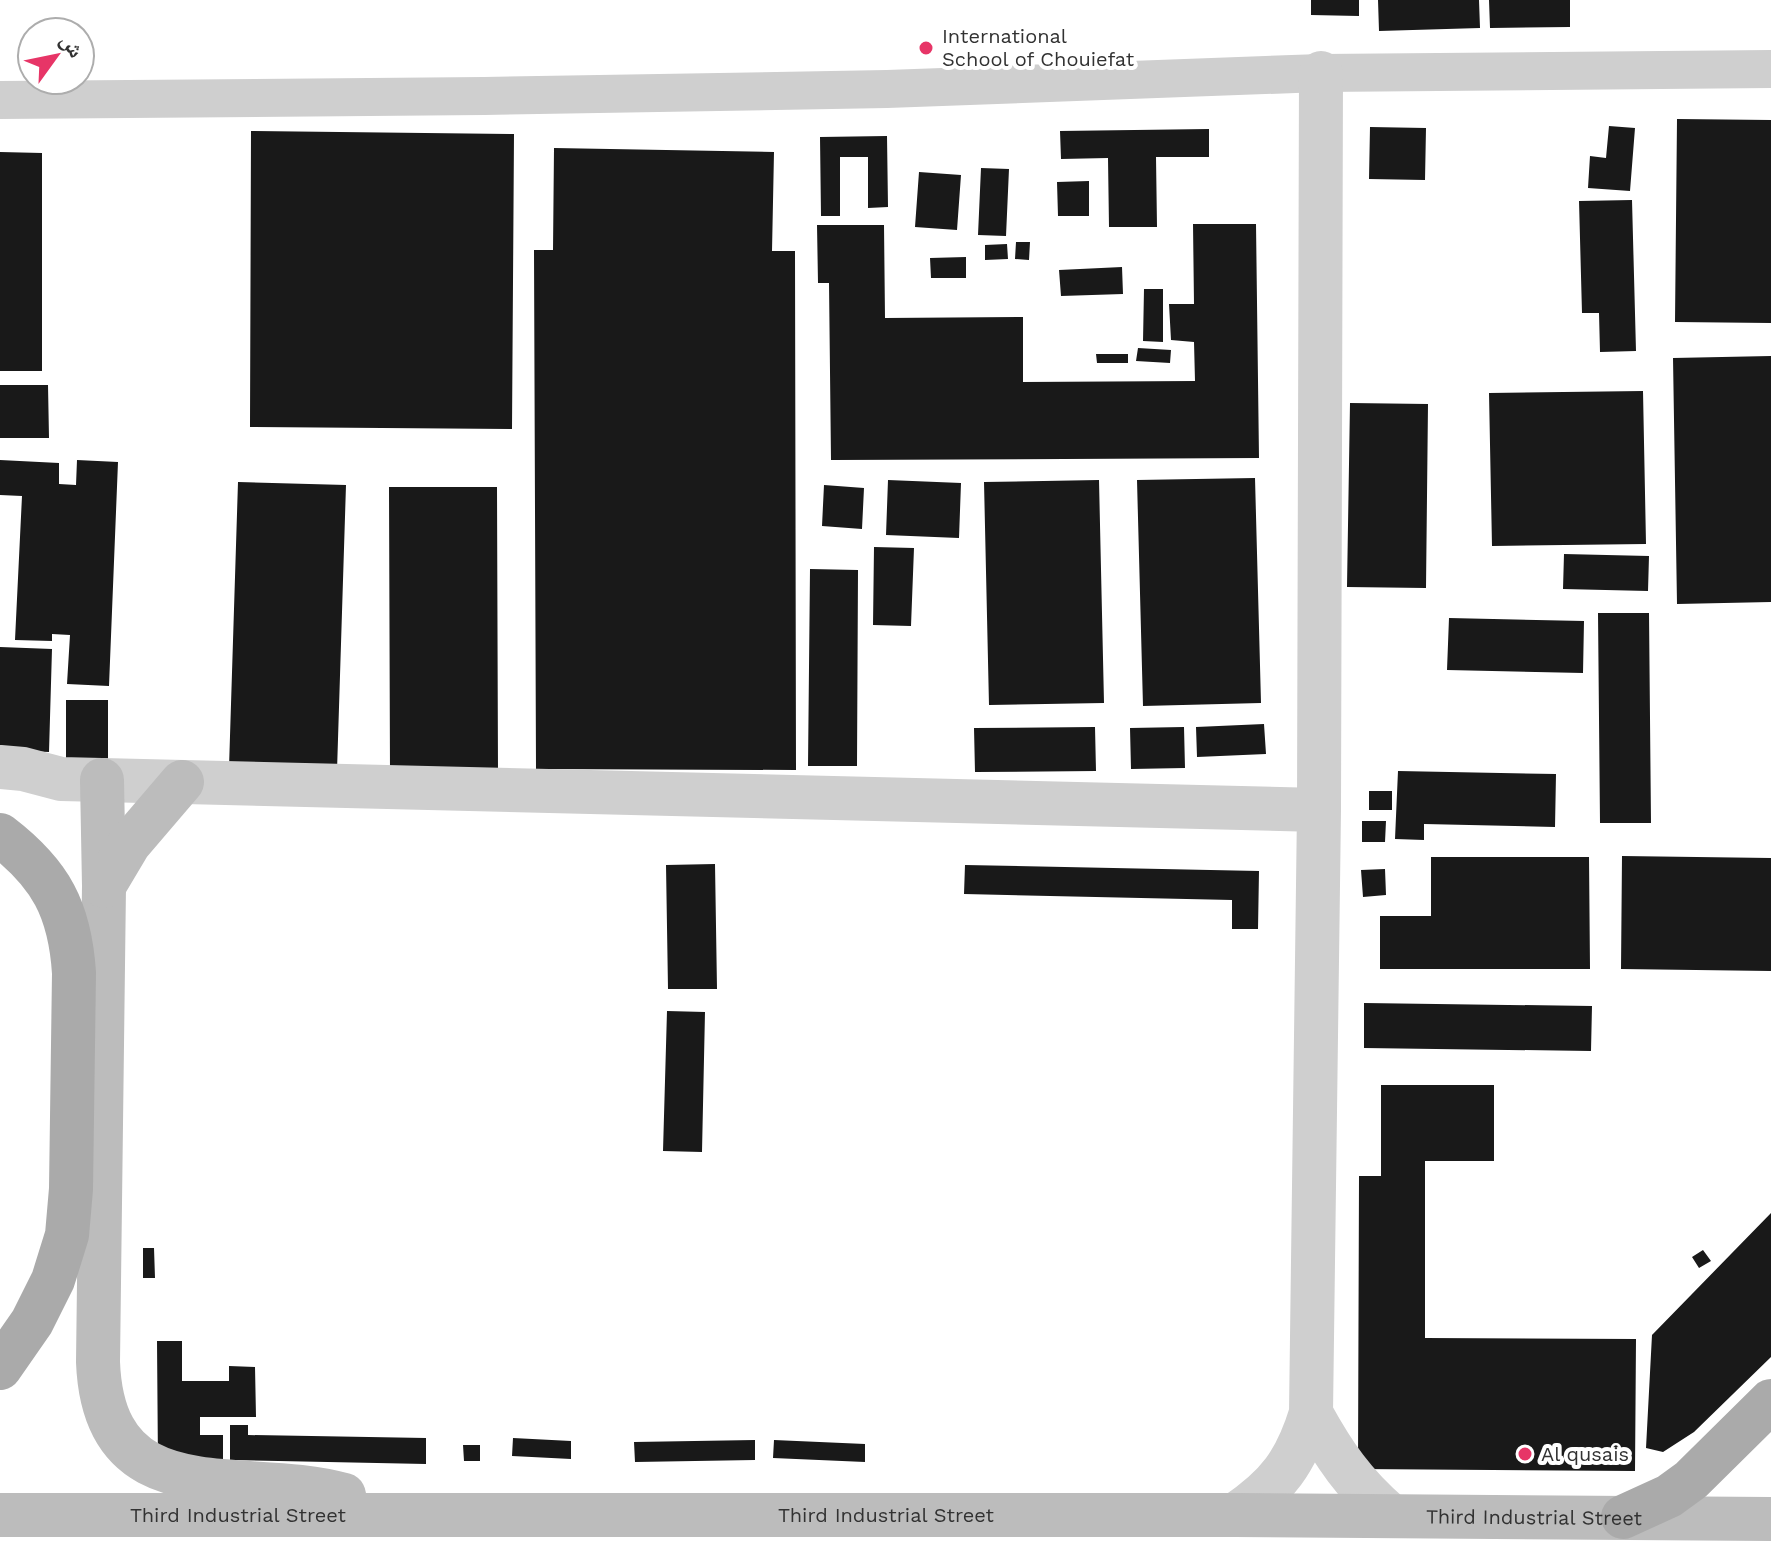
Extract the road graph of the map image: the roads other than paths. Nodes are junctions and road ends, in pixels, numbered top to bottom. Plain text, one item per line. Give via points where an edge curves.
1 (1771, 69) edge
2 (1321, 73) junction
3 (0, 100) edge
4 (0, 767) edge
5 (82, 780) junction
6 (182, 782) junction
7 (0, 788) edge
8 (1319, 810) junction
9 (0, 835) edge
10 (104, 886) junction
11 (0, 1368) edge
12 (1771, 1401) edge
13 (1311, 1413) junction
14 (0, 1515) edge
15 (1235, 1515) junction
16 (1390, 1515) junction
17 (394, 1516) junction
18 (1623, 1517) junction
19 (1771, 1519) edge

1 - 2 street
2 - 3 street via 887,89
2 - 8 street
4 - 5 street
5 - 6 street
5 - 7 street
5 - 10 main road
6 - 8 street
6 - 10 main road via 129,844
8 - 13 street
9 - 11 main road via 47,880 72,941 74,973 67,1235 32,1322
10 - 17 main road via 98,1362 106,1415 138,1457 162,1471 325,1489
12 - 18 main road via 1691,1480
13 - 15 street via 1286,1471
13 - 16 street via 1344,1469
14 - 17 main road, Third Industrial Street
15 - 16 main road, Third Industrial Street
15 - 17 main road, Third Industrial Street
16 - 18 main road, Third Industrial Street
18 - 19 main road, Third Industrial Street

